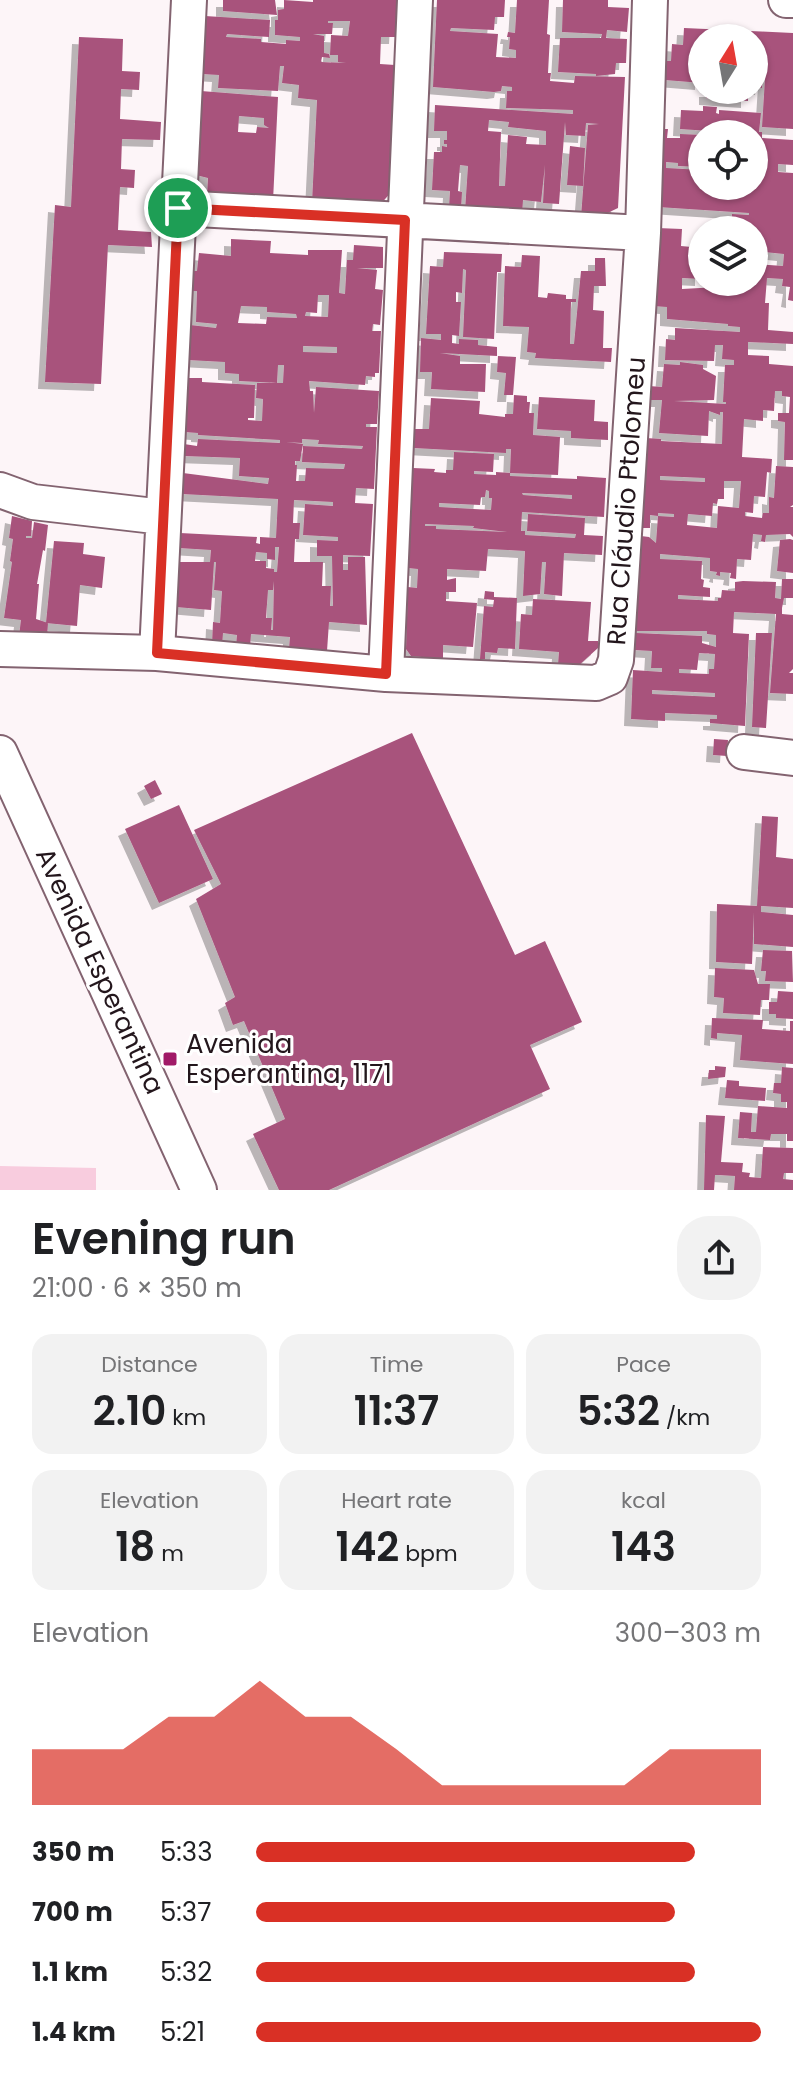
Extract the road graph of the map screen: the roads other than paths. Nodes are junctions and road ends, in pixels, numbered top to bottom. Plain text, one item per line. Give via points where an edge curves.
1 (189, 0) edge
2 (415, 0) edge
3 (650, 0) edge
4 (786, 0) edge
5 (793, 0) edge
6 (178, 208) junction
7 (405, 220) junction
8 (643, 233) junction
9 (0, 490) edge
10 (163, 517) junction
11 (0, 649) edge
12 (157, 653) junction
13 (386, 674) junction
14 (744, 752) dead end
15 (0, 753) edge
16 (793, 758) edge
17 (199, 1190) edge

1 - 6 street
2 - 7 street
3 - 8 street, Rua Cláudio Ptolomeu
4 - 5 street
6 - 7 street
6 - 10 street
7 - 8 street
7 - 13 street
8 - 13 street, Rua Cláudio Ptolomeu via 616,660 610,677 596,683
9 - 10 street via 33,502
10 - 12 street
11 - 12 street, Rua Cláudio Ptolomeu
12 - 13 street, Rua Cláudio Ptolomeu
14 - 16 street
15 - 17 street, Avenida Esperantina

